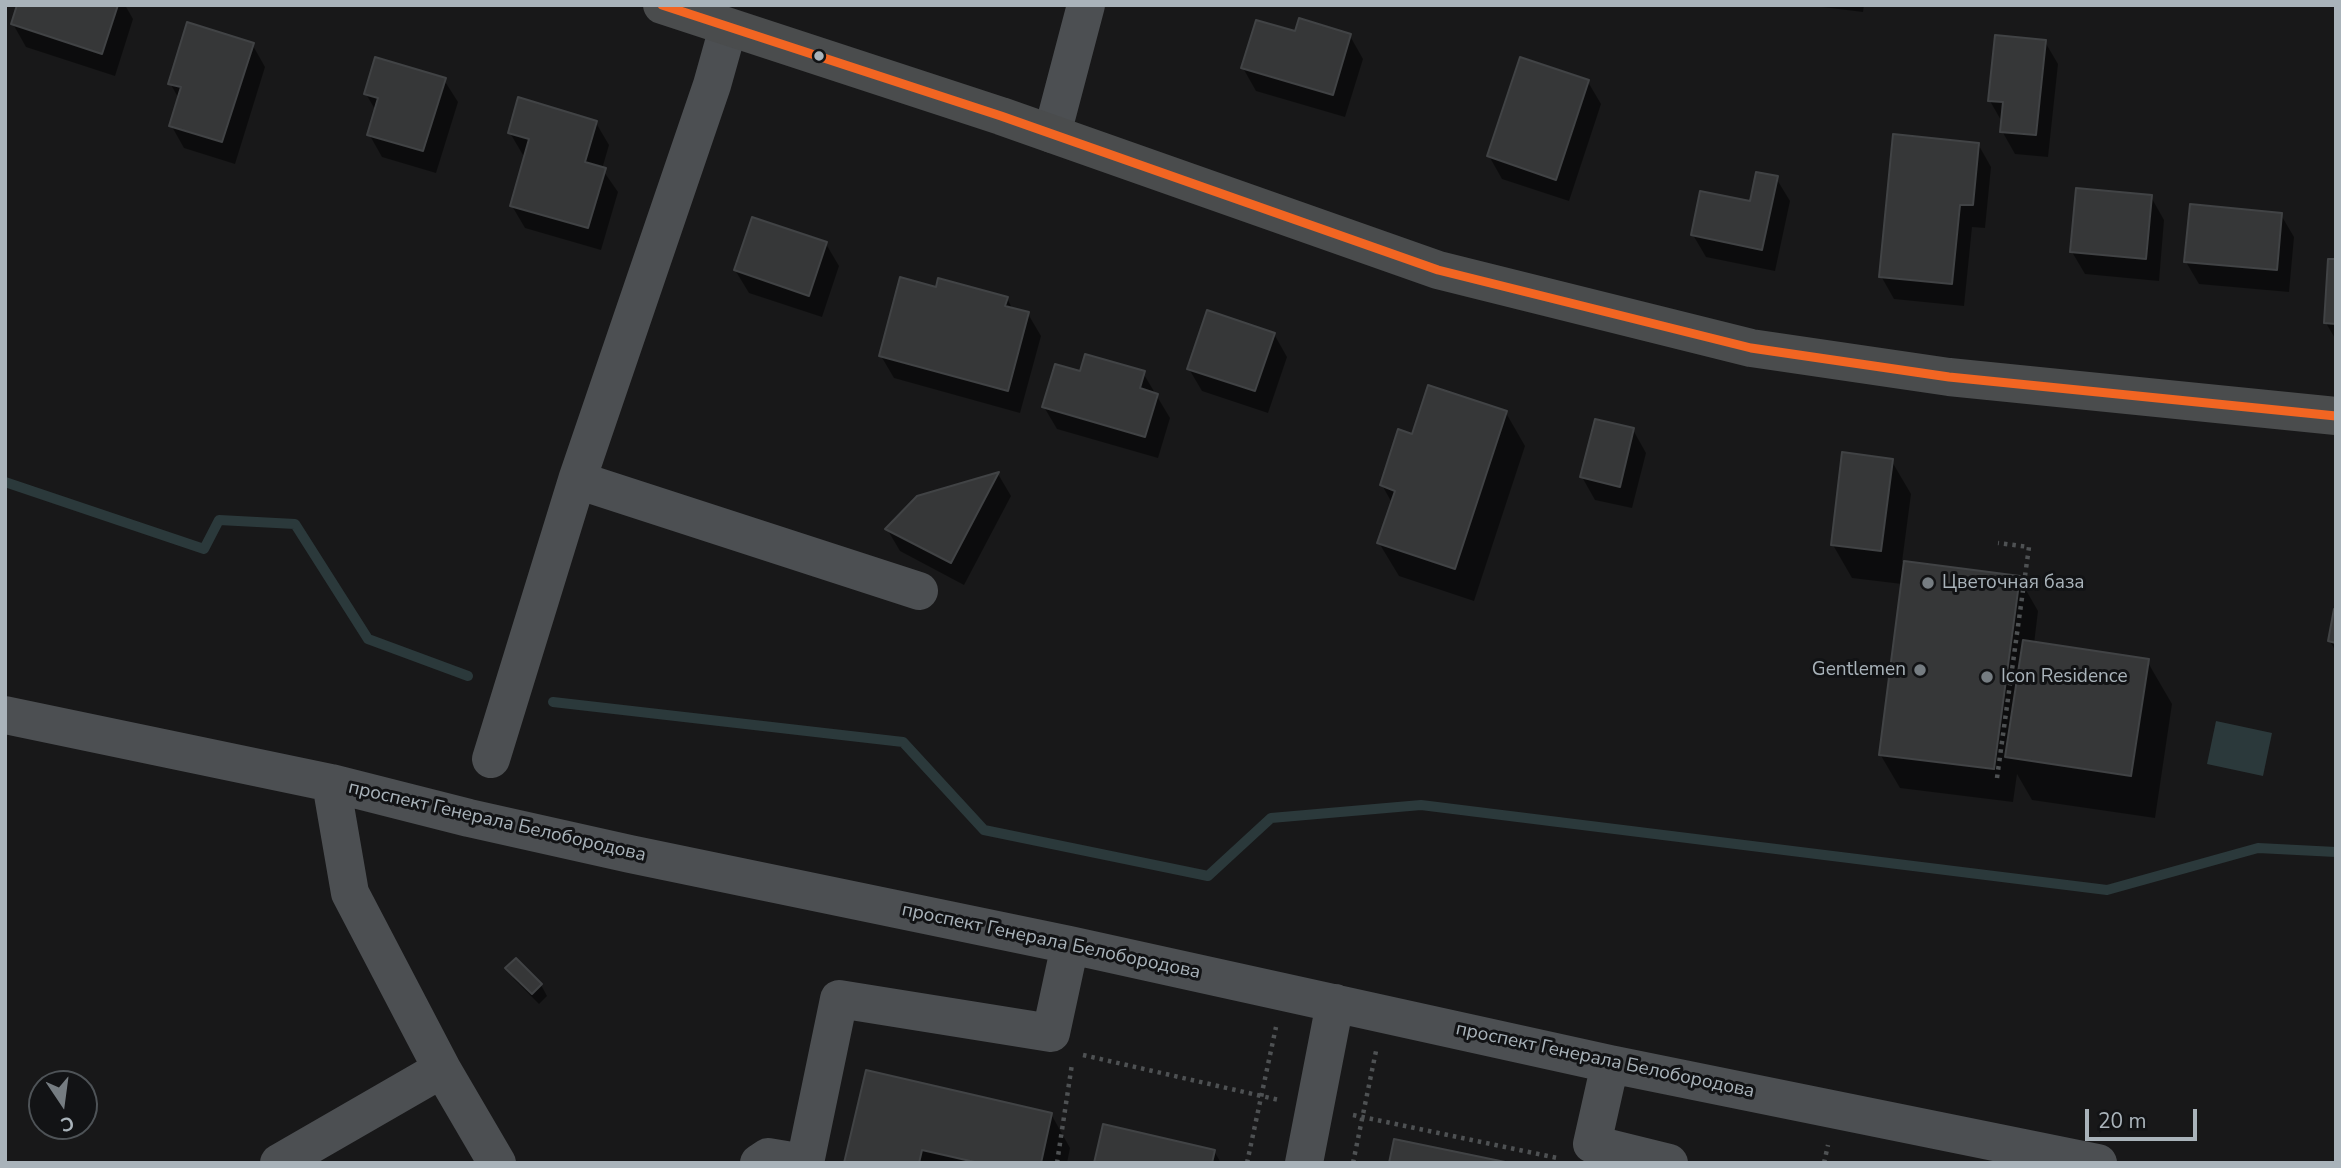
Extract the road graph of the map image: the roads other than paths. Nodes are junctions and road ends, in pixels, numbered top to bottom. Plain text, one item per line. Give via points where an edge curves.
1 (662, 5) edge
2 (1086, 5) edge
3 (728, 28) junction
4 (1052, 134) junction
5 (2336, 416) edge
6 (577, 480) junction
7 (919, 591) dead end
8 (5, 715) edge
9 (491, 759) dead end
10 (331, 783) junction
11 (1070, 945) junction
12 (1335, 1003) junction
13 (1610, 1064) junction
14 (442, 1069) junction
15 (279, 1163) edge
16 (497, 1163) edge
17 (759, 1163) edge
18 (804, 1163) edge
19 (1304, 1163) edge
20 (1669, 1163) edge
21 (2098, 1163) edge

1 - 3 main road
2 - 4 street
3 - 4 main road
3 - 6 street
4 - 5 main road via 1438,270 1751,348 1949,377
6 - 7 street
6 - 9 street
8 - 10 street, проспект Генерала Белобородова
10 - 11 street, проспект Генерала Белобородова via 630,854
10 - 14 street via 350,893
11 - 12 street, проспект Генерала Белобородова
11 - 18 street via 1051,1033 839,999
12 - 13 street, проспект Генерала Белобородова
12 - 19 street
13 - 20 street via 1592,1144
13 - 21 street, проспект Генерала Белобородова
14 - 15 street
14 - 16 street
17 - 18 street via 768,1157

